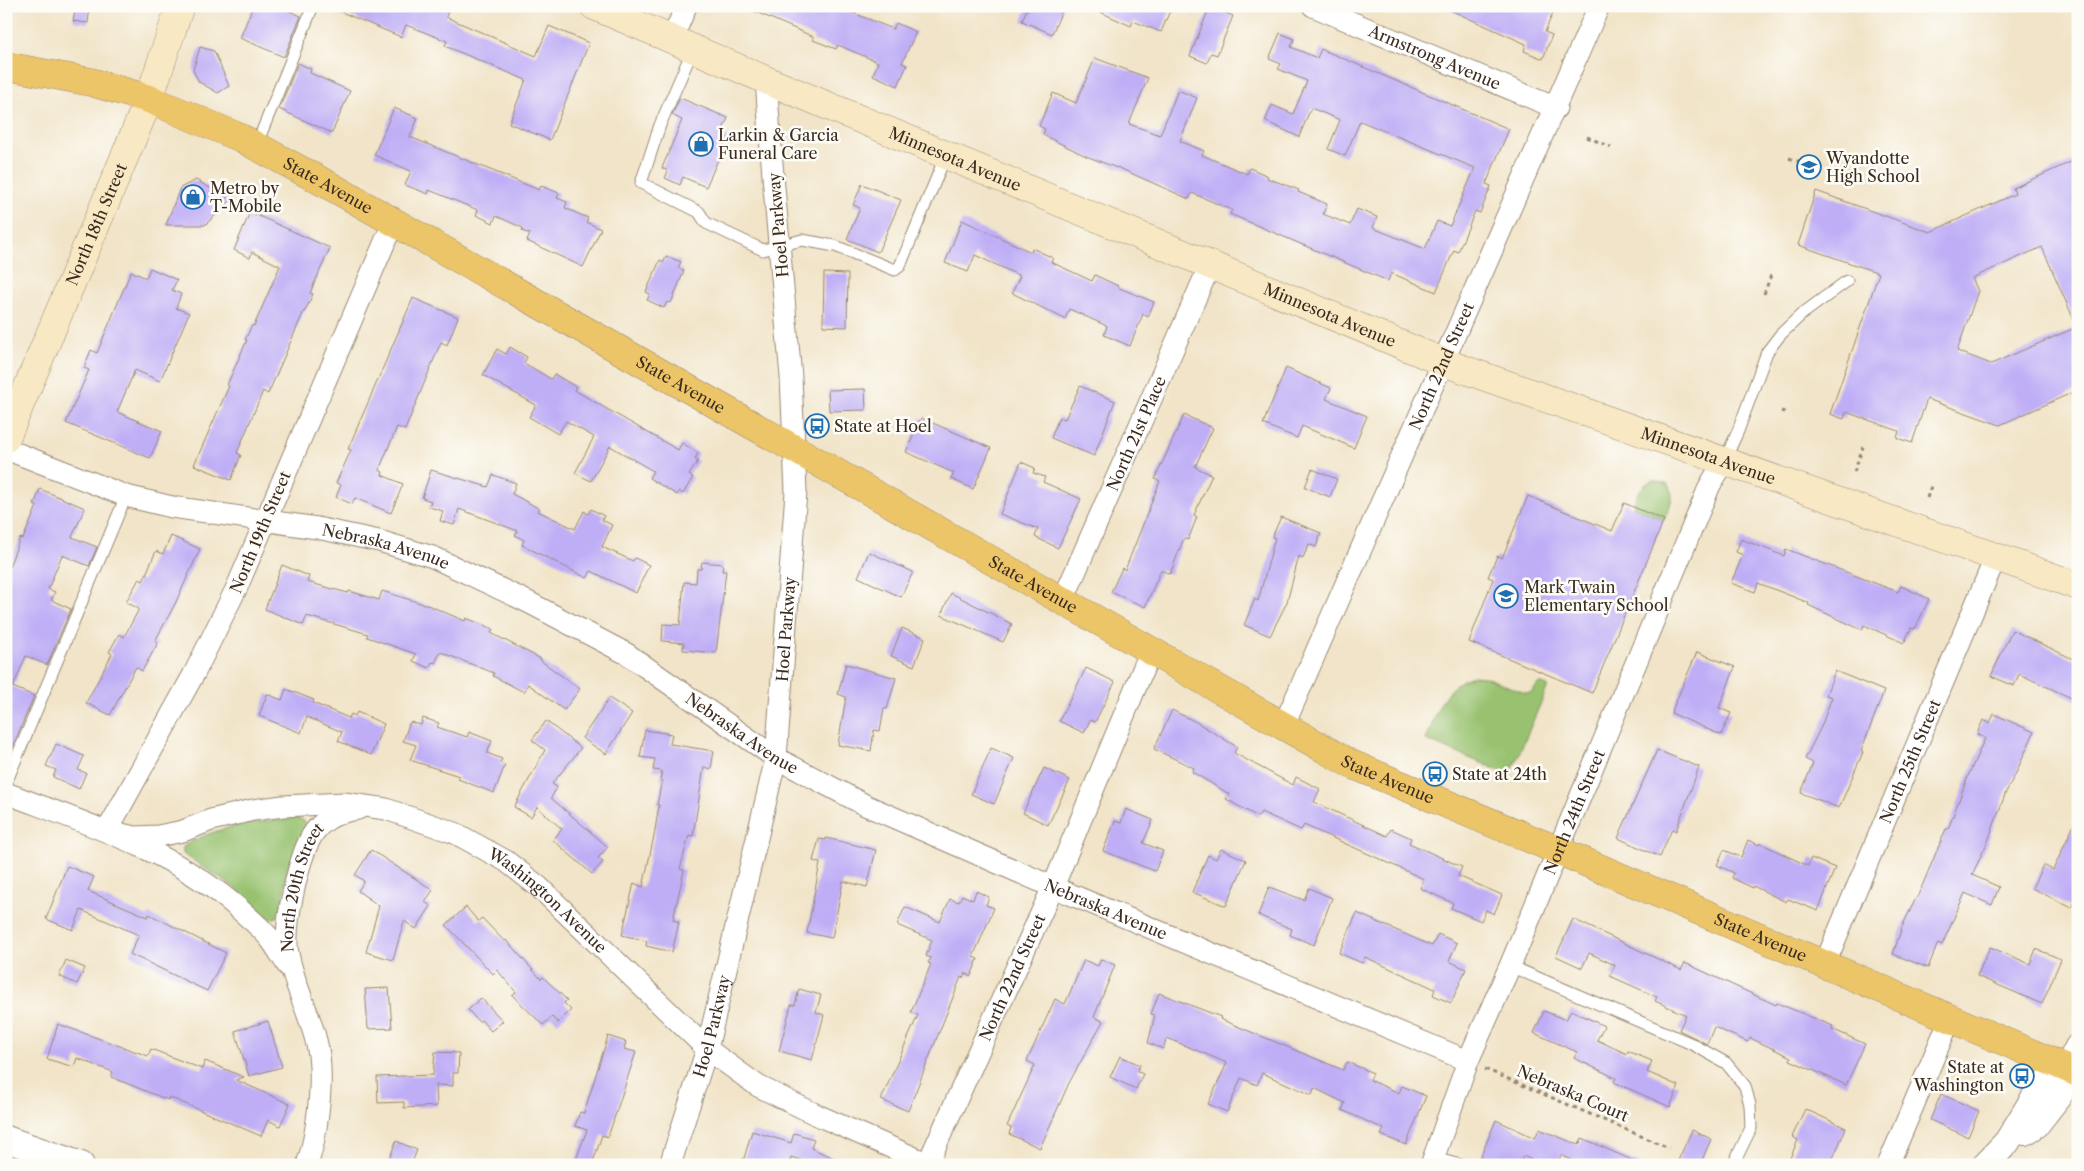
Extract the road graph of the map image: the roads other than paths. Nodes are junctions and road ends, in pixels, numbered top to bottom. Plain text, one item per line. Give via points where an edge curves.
1 (180, 6) edge
2 (313, 6) edge
3 (594, 6) edge
4 (686, 6) edge
5 (1313, 6) edge
6 (1599, 6) edge
7 (682, 45) junction
8 (6, 66) edge
9 (766, 80) junction
10 (149, 99) junction
11 (1556, 108) junction
12 (256, 146) junction
13 (941, 167) junction
14 (393, 223) junction
15 (779, 245) junction
16 (1210, 265) junction
17 (1847, 281) dead end
18 (1443, 362) junction
19 (6, 438) edge
20 (6, 449) edge
21 (794, 449) junction
22 (1724, 462) junction
23 (126, 496) junction
24 (264, 520) junction
25 (1996, 556) junction
26 (2078, 586) edge
27 (1063, 600) junction
28 (1151, 650) junction
29 (1284, 725) junction
30 (776, 758) junction
31 (6, 783) edge
32 (6, 793) edge
33 (386, 809) junction
34 (107, 832) junction
35 (1558, 850) junction
36 (1053, 887) junction
37 (1510, 966) junction
38 (1824, 966) junction
39 (294, 975) junction
40 (1950, 1020) junction
41 (707, 1049) junction
42 (1468, 1062) junction
43 (2074, 1063) edge
44 (6, 1139) edge
45 (1432, 1161) edge
46 (929, 1164) edge
47 (80, 1165) edge
48 (307, 1165) edge
49 (670, 1165) edge
50 (1461, 1165) edge
51 (1733, 1165) edge
52 (1888, 1165) edge
53 (1985, 1165) edge

1 - 10 main road, North 18th Street
2 - 12 lane
3 - 7 main road, Minnesota Avenue
4 - 7 street
5 - 11 street, Armstrong Avenue
6 - 11 street, North 22nd Street
7 - 9 main road, Minnesota Avenue
7 - 15 lane via 641,184 699,212 706,223 751,245 763,250
8 - 10 main road, State Avenue via 91,82
9 - 13 main road, Minnesota Avenue
9 - 15 street, Hoel Parkway
10 - 12 main road, State Avenue
10 - 19 main road, North 18th Street
11 - 18 street, North 22nd Street
12 - 14 main road, State Avenue
13 - 15 lane via 900,266 895,270 835,246 802,240
13 - 16 main road, Minnesota Avenue
14 - 21 main road, State Avenue
14 - 24 street, North 19th Street
15 - 21 street, Hoel Parkway
16 - 18 main road, Minnesota Avenue
16 - 27 street, North 21st Place
17 - 22 lane via 1802,314 1768,352
18 - 22 main road, Minnesota Avenue
18 - 29 street, North 22nd Street
20 - 23 street, Nebraska Avenue
21 - 27 main road, State Avenue
21 - 30 street, Hoel Parkway via 796,492
22 - 25 main road, Minnesota Avenue
22 - 35 street, North 24th Street via 1710,485
23 - 24 street, Nebraska Avenue via 172,507
23 - 31 lane
24 - 30 street, Nebraska Avenue via 379,541 433,558 485,582 627,654
24 - 34 street, North 19th Street via 237,587 195,672
25 - 26 main road, Minnesota Avenue
25 - 38 street, North 25th Street
27 - 28 main road, State Avenue
28 - 29 main road, State Avenue
28 - 36 street, North 22nd Street
29 - 35 main road, State Avenue via 1351,764
30 - 36 street, Nebraska Avenue via 865,805
30 - 41 street, Hoel Parkway
32 - 34 street, Washington Avenue
33 - 34 street, Washington Avenue via 344,803 283,806 211,820 158,836 135,837
33 - 39 street, North 20th Street via 356,809 339,813 314,832 294,889 288,926 287,952
33 - 41 street, Washington Avenue via 455,833 506,861 539,887
34 - 39 street, Washington Avenue via 173,861 228,899 270,939
35 - 37 street, North 24th Street
35 - 38 main road, State Avenue
36 - 42 street, Nebraska Avenue
36 - 46 street, North 22nd Street
37 - 42 street, North 24th Street
37 - 51 lane via 1692,1044 1726,1063 1745,1086 1750,1105 1751,1128
38 - 40 main road, State Avenue
39 - 48 street, North 20th Street via 319,1055 319,1093
40 - 43 main road, State Avenue
40 - 52 street
41 - 46 street, Washington Avenue via 758,1086
41 - 49 street, Hoel Parkway
42 - 45 street, North 24th Street
43 - 53 street via 2042,1086 2007,1142
44 - 47 street
45 - 50 lane

